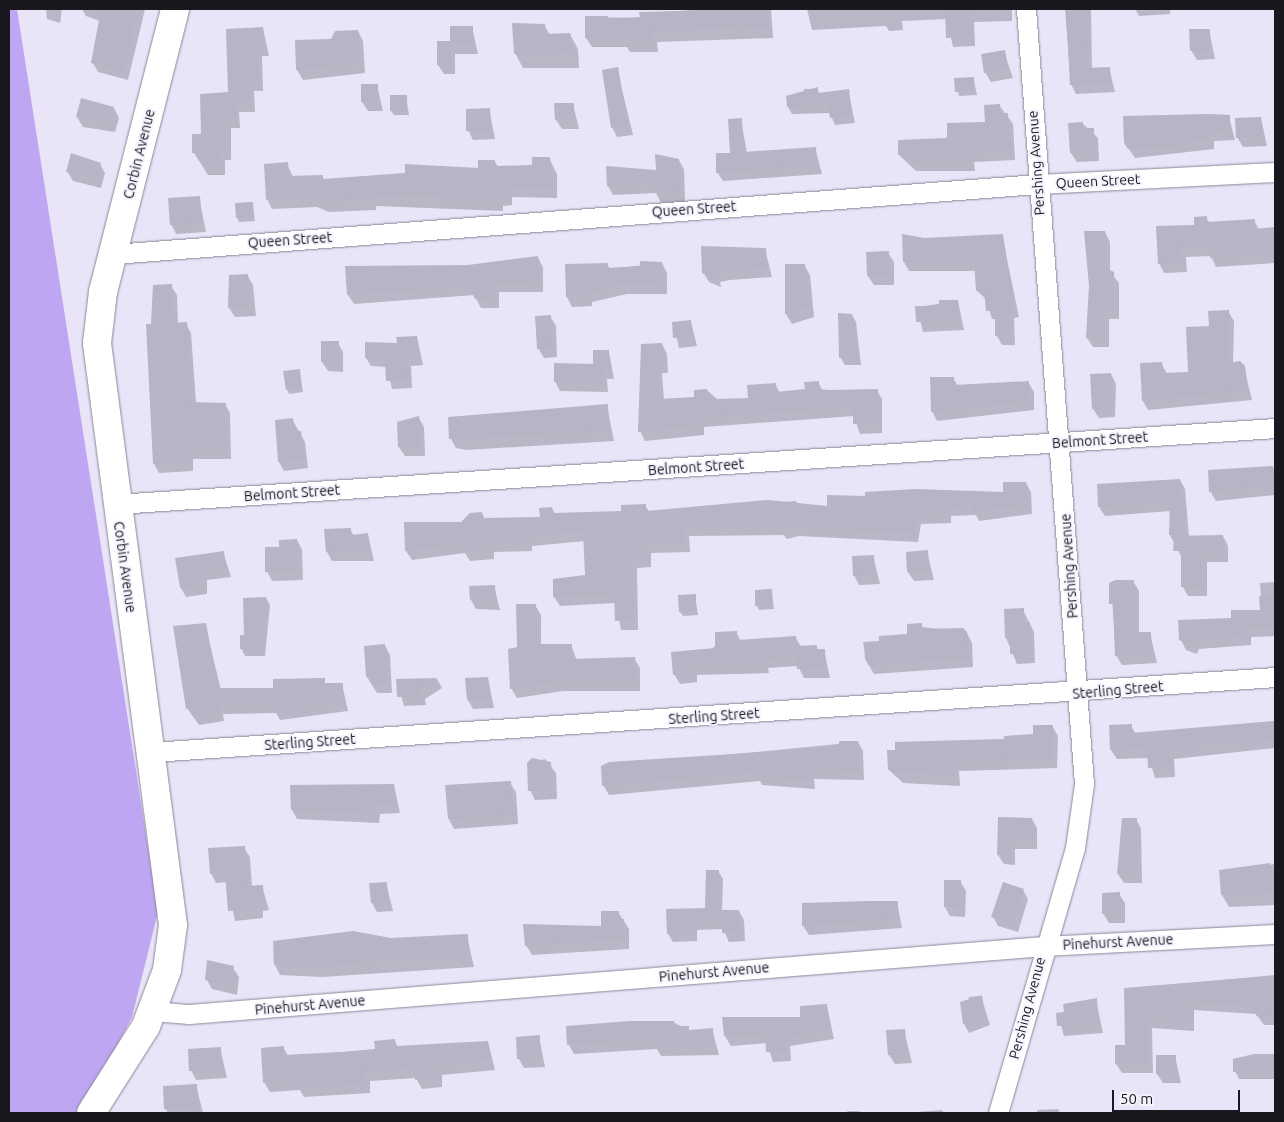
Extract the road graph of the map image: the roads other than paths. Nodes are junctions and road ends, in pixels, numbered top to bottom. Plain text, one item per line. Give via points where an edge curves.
1 (175, 9) edge
2 (1026, 9) edge
3 (1275, 172) edge
4 (1037, 184) junction
5 (113, 254) junction
6 (1275, 428) edge
7 (1060, 444) junction
8 (116, 504) junction
9 (1275, 677) edge
10 (1078, 693) junction
11 (152, 752) junction
12 (1275, 934) edge
13 (1044, 946) junction
14 (153, 1011) junction
15 (90, 1113) edge
16 (998, 1113) edge

1 - 5 main road, Corbin Avenue
2 - 4 street, Pershing Avenue
3 - 4 street, Queen Street
4 - 5 street, Queen Street
4 - 7 street, Pershing Avenue
5 - 8 main road, Corbin Avenue via 97,344
6 - 7 street, Belmont Street
7 - 8 street, Belmont Street
7 - 10 street, Pershing Avenue
8 - 11 main road, Corbin Avenue
9 - 10 street, Sterling Street
10 - 11 street, Sterling Street
10 - 13 street, Pershing Avenue via 1083,793 1075,848
11 - 14 main road, Corbin Avenue via 173,925 167,970
12 - 13 street, Pinehurst Avenue
13 - 14 street, Pinehurst Avenue via 189,1014
13 - 16 street, Pershing Avenue
14 - 15 main road, Corbin Avenue

